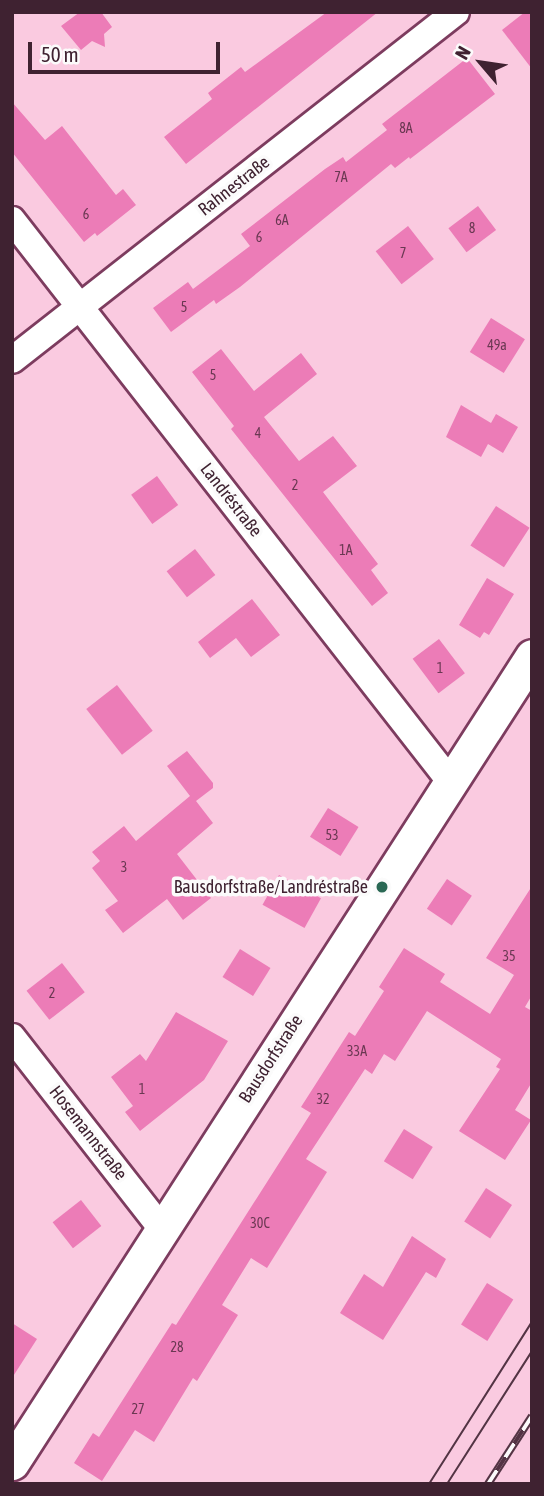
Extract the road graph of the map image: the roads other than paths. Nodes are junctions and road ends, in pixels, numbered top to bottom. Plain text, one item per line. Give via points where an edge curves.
1 (456, 12) edge
2 (12, 220) edge
3 (80, 307) junction
4 (12, 360) edge
5 (532, 656) edge
6 (450, 781) junction
7 (12, 1037) edge
8 (162, 1229) junction
9 (12, 1463) edge

1 - 3 street, Rahnestraße
2 - 3 street, Landréstraße
3 - 4 street, Rahnestraße
3 - 6 street, Landréstraße
5 - 6 street, Bausdorfstraße
6 - 8 street, Bausdorfstraße
7 - 8 street, Hosemannstraße
8 - 9 street, Bausdorfstraße

